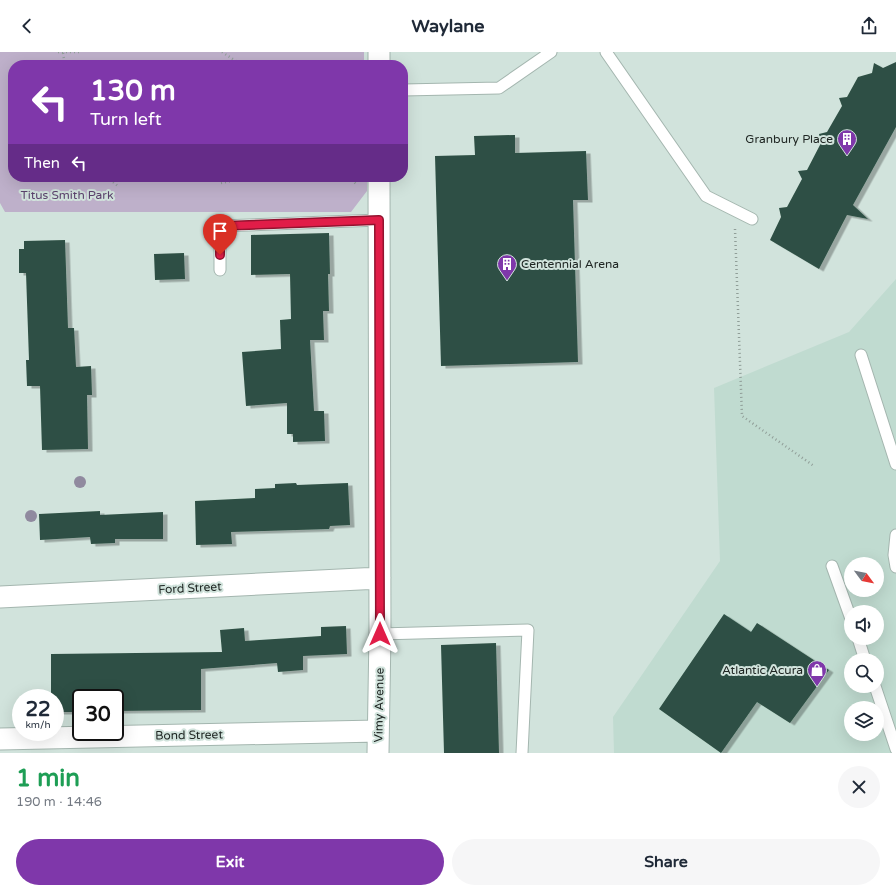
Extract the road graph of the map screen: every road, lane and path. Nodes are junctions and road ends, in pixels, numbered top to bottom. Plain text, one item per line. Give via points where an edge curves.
1 (58, 52) edge
2 (80, 52) edge
3 (222, 52) edge
4 (551, 52) edge
5 (606, 52) edge
6 (63, 53) edge
7 (234, 60) edge
8 (408, 90) edge
9 (113, 182) edge
10 (226, 182) edge
11 (379, 182) edge
12 (221, 183) dead end
13 (119, 187) dead end
14 (734, 210) junction
15 (752, 219) dead end
16 (379, 220) junction
17 (220, 270) dead end
18 (861, 355) dead end
19 (896, 464) edge
20 (814, 466) dead end
21 (896, 535) edge
22 (832, 566) dead end
23 (896, 567) edge
24 (380, 578) junction
25 (0, 597) edge
26 (846, 605) edge
27 (380, 634) junction
28 (877, 693) edge
29 (378, 731) junction
30 (0, 739) edge
31 (896, 749) edge
32 (378, 753) edge
33 (522, 753) edge

1 - 6 path
2 - 6 path
3 - 7 path
4 - 8 lane via 499,88
5 - 14 lane via 706,196
9 - 13 path
10 - 12 path
11 - 16 street, Vimy Avenue
14 - 15 lane
14 - 20 path via 742,416
16 - 17 lane via 220,226
16 - 24 street, Vimy Avenue
18 - 19 lane
21 - 23 lane
22 - 26 lane
24 - 25 street, Ford Street
24 - 27 street, Vimy Avenue
27 - 29 street, Vimy Avenue
27 - 33 lane via 528,630
28 - 31 lane
29 - 30 street, Bond Street
29 - 32 street, Vimy Avenue

